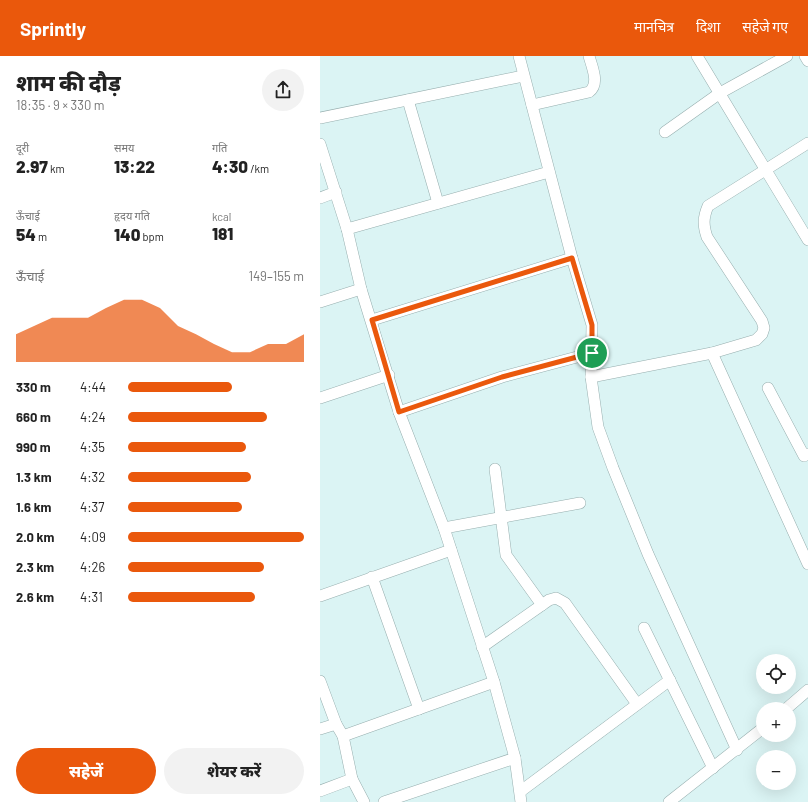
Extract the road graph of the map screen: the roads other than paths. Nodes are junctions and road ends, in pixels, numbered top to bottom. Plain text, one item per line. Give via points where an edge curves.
1 (519, 56) edge
2 (589, 56) edge
3 (697, 56) edge
4 (787, 56) edge
5 (805, 56) edge
6 (808, 61) edge
7 (523, 76) junction
8 (720, 93) junction
9 (408, 100) junction
10 (532, 105) junction
11 (320, 118) edge
12 (664, 132) dead end
13 (808, 143) edge
14 (320, 144) edge
15 (765, 169) junction
16 (549, 172) junction
17 (336, 192) junction
18 (320, 198) edge
19 (438, 204) junction
20 (347, 229) junction
21 (808, 240) edge
22 (572, 258) junction
23 (361, 289) junction
24 (320, 302) edge
25 (372, 320) junction
26 (592, 353) junction
27 (712, 353) junction
28 (389, 375) junction
29 (591, 377) junction
30 (768, 388) dead end
31 (320, 398) edge
32 (399, 412) junction
33 (807, 458) edge
34 (495, 469) dead end
35 (580, 502) dead end
36 (500, 518) junction
37 (444, 528) junction
38 (803, 543) edge
39 (451, 550) junction
40 (808, 564) edge
41 (372, 578) junction
42 (320, 596) edge
43 (542, 605) junction
44 (644, 628) dead end
45 (482, 647) junction
46 (670, 680) junction
47 (320, 681) edge
48 (494, 682) junction
49 (808, 690) edge
50 (794, 702) edge
51 (637, 704) junction
52 (419, 709) junction
53 (336, 724) junction
54 (320, 728) edge
55 (756, 734) edge
56 (342, 736) junction
57 (737, 750) junction
58 (515, 758) junction
59 (713, 768) junction
60 (352, 779) junction
61 (320, 791) edge
62 (521, 796) edge
63 (364, 802) edge
64 (384, 802) edge
65 (669, 802) edge

1 - 7 street
2 - 10 street via 595,81 592,89 582,94
3 - 8 street
4 - 8 street
5 - 6 street
7 - 9 street
7 - 10 street
8 - 12 street
8 - 15 street
9 - 11 street
9 - 19 street
10 - 16 street
13 - 15 street
14 - 17 street
15 - 21 street
15 - 27 street via 708,206 704,215 703,224 707,237 762,321 764,328 756,340
16 - 19 street
16 - 22 street
17 - 18 street
17 - 20 street
19 - 20 street
20 - 23 street
22 - 25 street
22 - 26 street via 592,325
23 - 24 street
23 - 25 street
25 - 28 street
26 - 29 street
26 - 32 street via 502,377
27 - 29 street
27 - 38 street
28 - 31 street
28 - 32 street
29 - 57 street via 598,427 613,468 648,554
30 - 33 street
32 - 37 street
34 - 36 street
35 - 36 street
36 - 37 street
36 - 43 street via 506,556
37 - 39 street
38 - 40 street
39 - 41 street
39 - 45 street
41 - 42 street
41 - 52 street
43 - 45 street
43 - 51 street via 556,598 565,603
44 - 46 street
45 - 48 street
46 - 51 street
46 - 59 street
47 - 53 street
48 - 52 street
48 - 58 street
49 - 50 street
51 - 62 street
52 - 56 street
53 - 54 street
53 - 56 street
55 - 57 street
56 - 60 street
57 - 59 street
58 - 62 street
58 - 64 street
59 - 65 street
60 - 61 street
60 - 63 street

